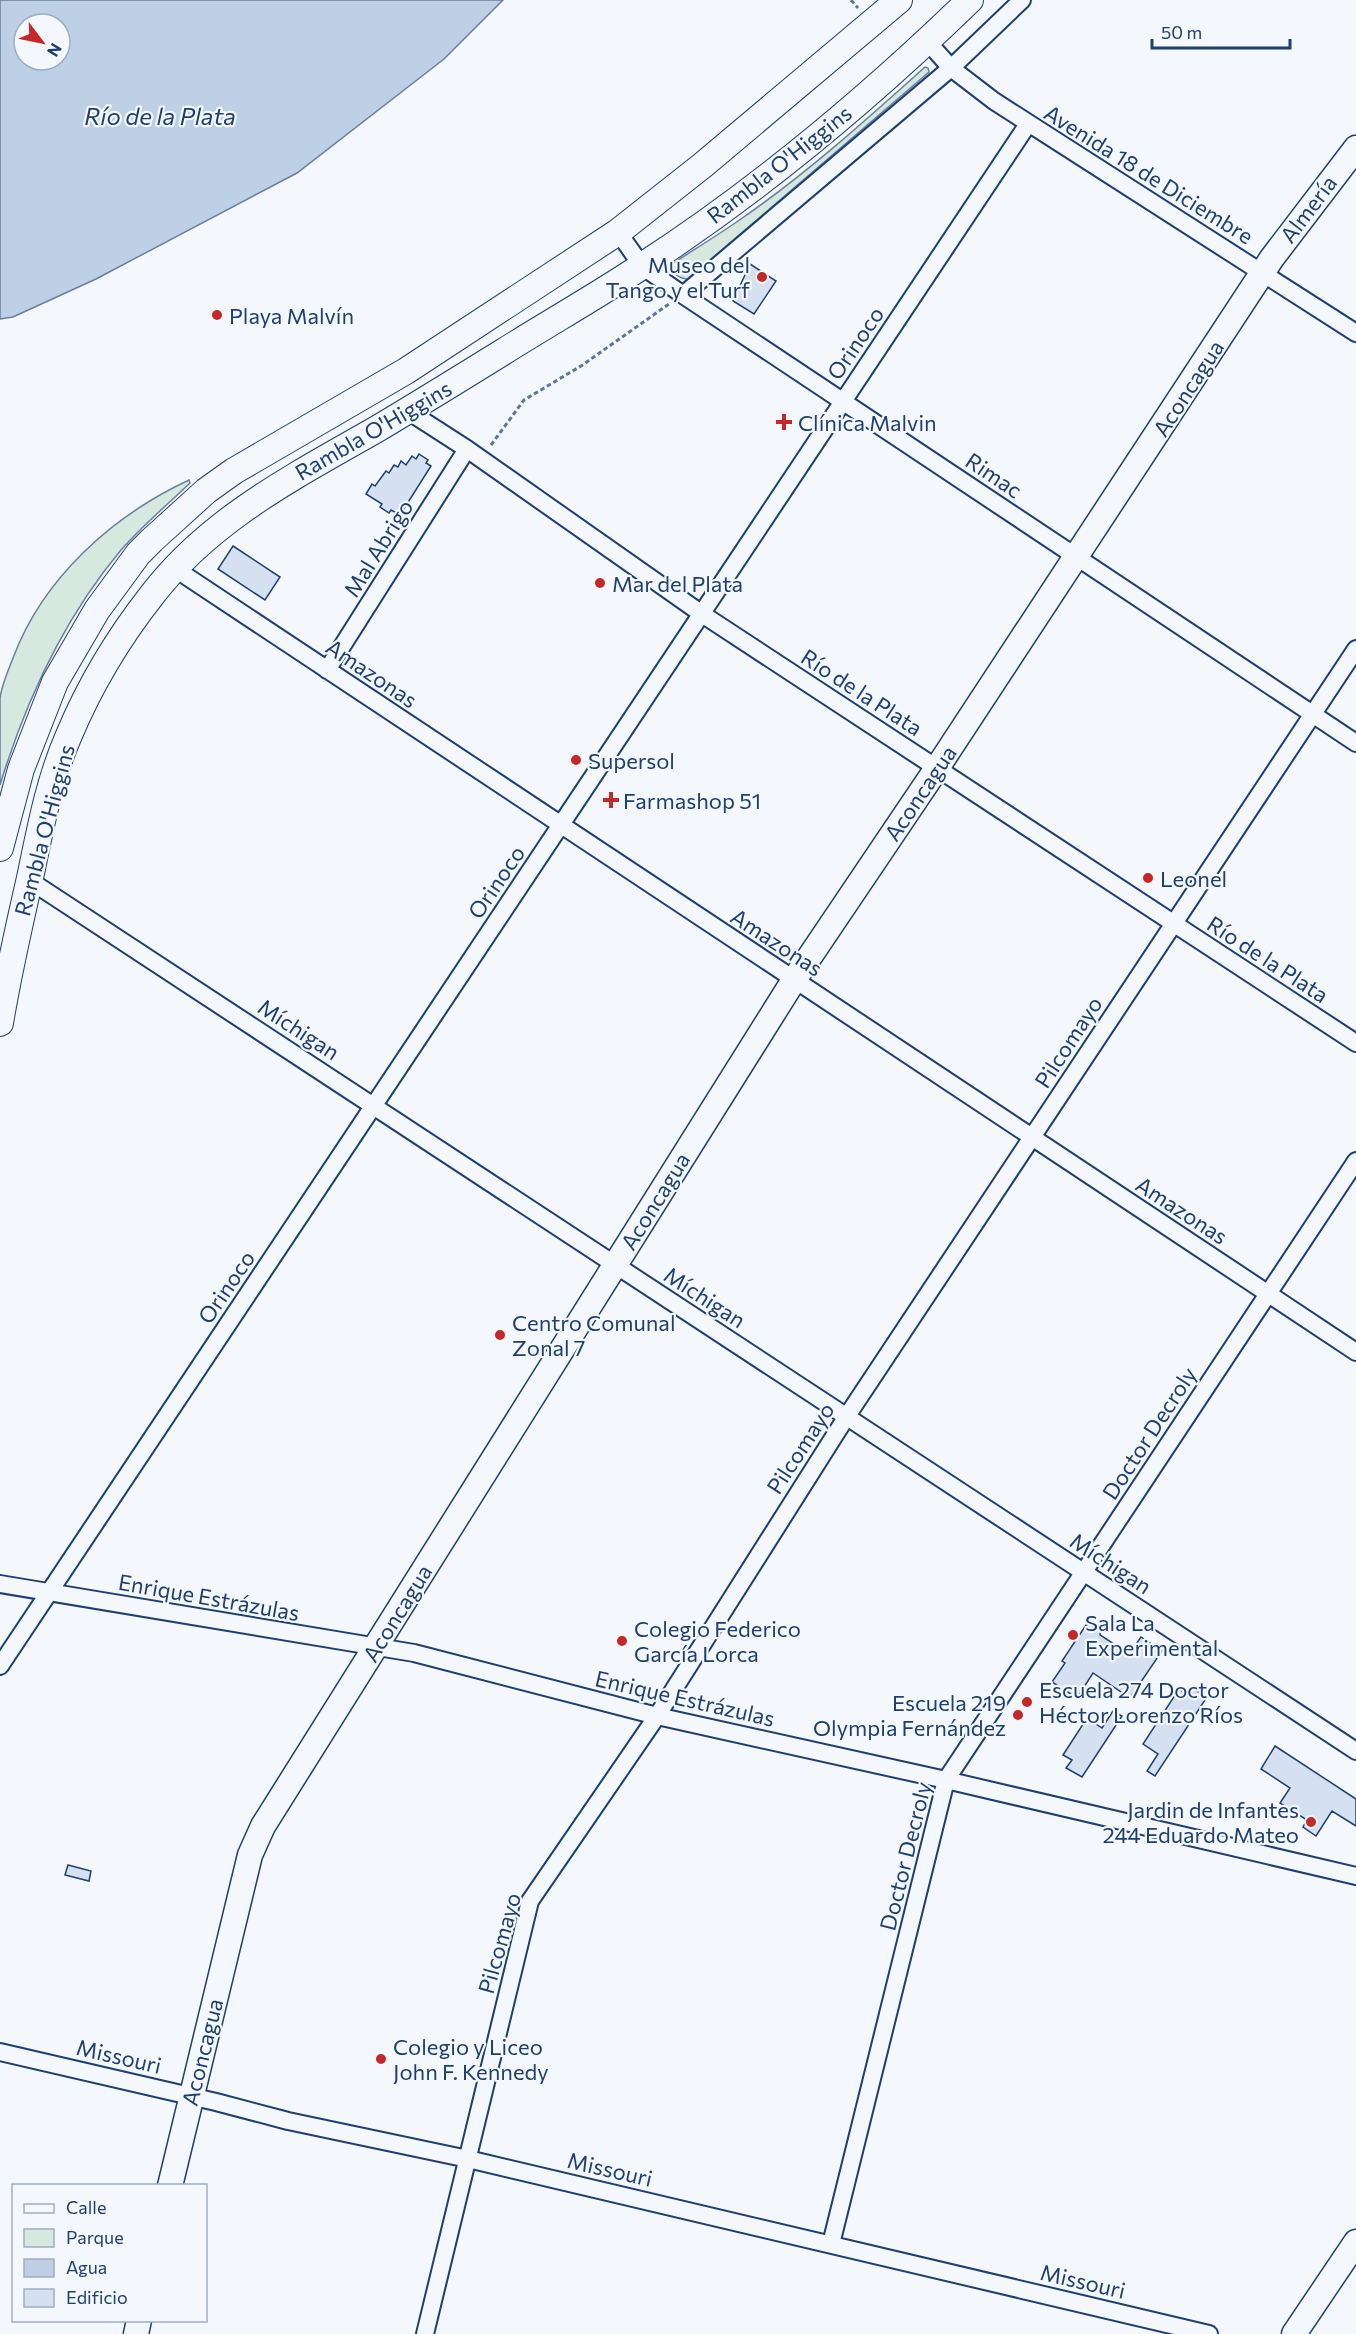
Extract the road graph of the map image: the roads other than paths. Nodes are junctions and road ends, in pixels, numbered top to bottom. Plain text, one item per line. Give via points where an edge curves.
1 (899, 0) edge
2 (970, 0) edge
3 (1022, 0) edge
4 (927, 41) junction
5 (951, 68) junction
6 (1028, 123) junction
7 (1356, 148) edge
8 (618, 232) junction
9 (642, 266) junction
10 (1263, 273) junction
11 (683, 294) junction
12 (1356, 333) edge
13 (843, 402) junction
14 (408, 411) junction
15 (467, 449) junction
16 (1076, 557) junction
17 (174, 568) junction
18 (702, 614) junction
19 (1356, 649) edge
20 (327, 670) junction
21 (1313, 714) junction
22 (1356, 743) edge
23 (937, 768) junction
24 (561, 826) junction
25 (0, 848) edge
26 (29, 880) junction
27 (1174, 924) junction
28 (794, 980) junction
29 (0, 1023) edge
30 (1356, 1043) edge
31 (374, 1105) junction
32 (1032, 1138) junction
33 (1356, 1161) edge
34 (615, 1266) junction
35 (1268, 1294) junction
36 (1356, 1352) edge
37 (847, 1416) junction
38 (1084, 1572) junction
39 (0, 1584) edge
40 (49, 1593) junction
41 (376, 1647) junction
42 (0, 1666) edge
43 (657, 1716) junction
44 (1356, 1751) edge
45 (946, 1780) junction
46 (1356, 1875) edge
47 (0, 2052) edge
48 (191, 2096) junction
49 (468, 2159) junction
50 (170, 2184) edge
51 (1356, 2242) edge
52 (831, 2244) junction
53 (425, 2334) edge
54 (1209, 2334) edge
55 (1294, 2334) edge

1 - 8 main road, Rambla O'Higgins
2 - 4 main road, Rambla O'Higgins
3 - 5 street, Rambla O'Higgins
4 - 5 street, Avenida 18 de Diciembre
4 - 9 main road, Rambla O'Higgins via 764,179
5 - 6 street, Avenida 18 de Diciembre
5 - 11 street, Rambla O'Higgins
6 - 10 street, Avenida 18 de Diciembre
6 - 13 street, Orinoco
7 - 10 street, Almería via 1286,237
8 - 9 street, Rimac
8 - 25 main road, Rambla O'Higgins via 406,371 234,471 152,540 97,610 55,682 21,769
9 - 11 street, Rimac
9 - 14 main road, Rambla O'Higgins
10 - 12 street, Avenida 18 de Diciembre
10 - 16 street, Aconcagua
11 - 13 street, Rimac
13 - 16 street, Rimac
13 - 18 street, Orinoco
14 - 15 street, Río de la Plata
14 - 17 main road, Rambla O'Higgins via 284,482 218,527
15 - 18 street, Río de la Plata
15 - 20 street, Mal Abrigo
16 - 21 street, Rimac
16 - 23 street, Aconcagua
17 - 20 street, Amazonas
17 - 26 main road, Rambla O'Higgins via 105,663 67,738
18 - 23 street, Río de la Plata
18 - 24 street, Orinoco
19 - 21 street, Pilcomayo
20 - 24 street, Amazonas
21 - 22 street, Rimac
21 - 27 street, Pilcomayo
23 - 27 street, Río de la Plata
23 - 28 street, Aconcagua
24 - 28 street, Amazonas
24 - 31 street, Orinoco
26 - 29 main road, Rambla O'Higgins
26 - 31 street, Míchigan
27 - 30 street, Río de la Plata
27 - 32 street, Pilcomayo
28 - 32 street, Amazonas
28 - 34 street, Aconcagua
31 - 34 street, Míchigan
31 - 40 street, Orinoco
32 - 35 street, Amazonas
32 - 37 street, Pilcomayo
33 - 35 street, Doctor Decroly
34 - 37 street, Míchigan
34 - 41 street, Aconcagua
35 - 36 street, Amazonas
35 - 38 street, Doctor Decroly
37 - 38 street, Míchigan
37 - 43 street, Pilcomayo
38 - 44 street, Míchigan
38 - 45 street, Doctor Decroly
39 - 40 street, Enrique Estrázulas
40 - 41 street, Enrique Estrázulas
40 - 42 street, Orinoco
41 - 43 street, Enrique Estrázulas via 414,1653
41 - 48 street, Aconcagua via 256,1840
43 - 45 street, Enrique Estrázulas
43 - 49 street, Pilcomayo via 530,1901
45 - 46 street, Enrique Estrázulas
45 - 52 street, Doctor Decroly
47 - 48 street, Missouri
48 - 49 street, Missouri
48 - 50 street, Aconcagua
49 - 52 street, Missouri
49 - 53 street, Pilcomayo
51 - 55 street
52 - 54 street, Missouri

